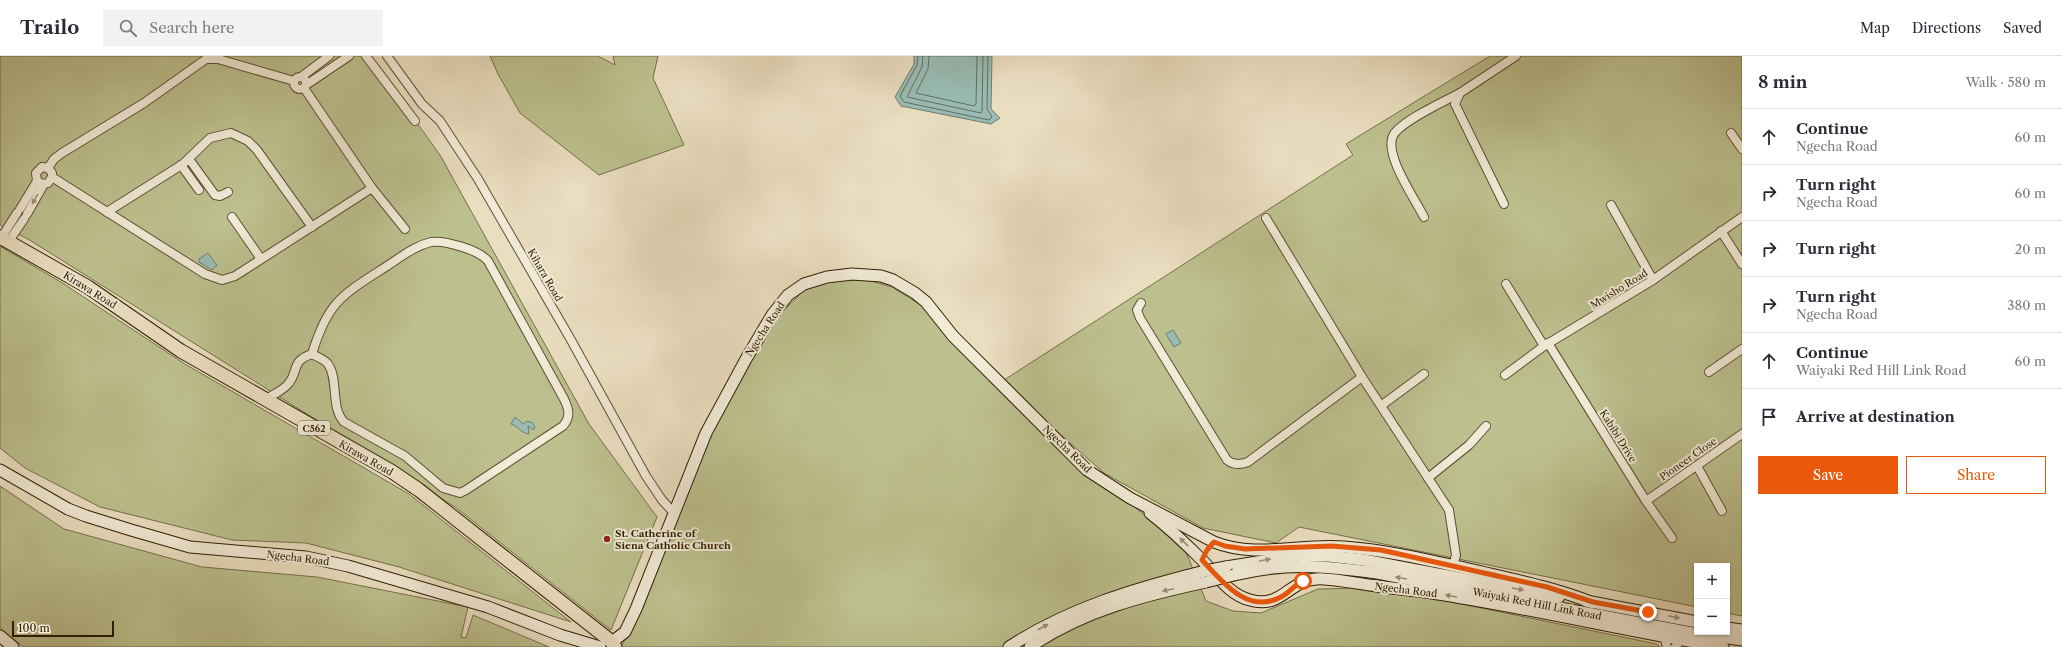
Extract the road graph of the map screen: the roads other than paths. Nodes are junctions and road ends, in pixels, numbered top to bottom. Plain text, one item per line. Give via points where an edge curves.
1 (329, 56) edge
2 (349, 56) edge
3 (366, 56) edge
4 (387, 56) edge
5 (1516, 56) edge
6 (298, 79) junction
7 (305, 86) junction
8 (1460, 93) junction
9 (415, 121) dead end
10 (1731, 133) dead end
11 (1742, 149) edge
12 (189, 159) junction
13 (181, 165) junction
14 (48, 168) junction
15 (52, 177) junction
16 (41, 183) junction
17 (372, 188) junction
18 (199, 190) dead end
19 (228, 192) dead end
20 (1504, 204) dead end
21 (1611, 205) dead end
22 (107, 212) junction
23 (232, 217) dead end
24 (1424, 217) dead end
25 (1742, 217) edge
26 (1266, 218) dead end
27 (312, 227) junction
28 (406, 229) dead end
29 (1721, 231) junction
30 (4, 239) edge
31 (261, 259) junction
32 (1742, 264) edge
33 (1653, 280) junction
34 (1506, 284) dead end
35 (1141, 303) dead end
36 (1546, 345) junction
37 (1742, 349) edge
38 (312, 354) junction
39 (1709, 372) dead end
40 (1424, 374) dead end
41 (1505, 375) dead end
42 (1362, 377) junction
43 (265, 400) junction
44 (1382, 405) junction
45 (1486, 426) dead end
46 (1742, 434) edge
47 (1697, 466) junction
48 (0, 470) edge
49 (1428, 478) junction
50 (1130, 498) junction
51 (1646, 501) junction
52 (1722, 511) dead end
53 (674, 512) junction
54 (1672, 538) dead end
55 (1214, 542) junction
56 (1202, 560) junction
57 (1330, 561) junction
58 (1453, 566) junction
59 (1206, 577) junction
60 (1593, 602) junction
61 (1564, 613) junction
62 (1694, 621) edge
63 (1730, 628) edge
64 (1742, 630) edge
65 (0, 636) edge
66 (1742, 640) edge
67 (1665, 642) edge
68 (1678, 644) edge
69 (609, 646) edge
70 (14, 647) edge
71 (1010, 647) edge
72 (1030, 647) edge
73 (1723, 647) edge

1 - 6 street
2 - 7 street
3 - 9 street
4 - 53 street, Kihara Road via 422,104 440,121 478,179 568,334 646,476 662,500
5 - 8 street
6 - 7 street via 297,88
6 - 14 street via 218,59 206,59 144,103 62,153
7 - 17 street
8 - 20 street via 1455,104
8 - 24 street via 1420,114 1392,136 1395,161
10 - 11 street
12 - 13 street
12 - 19 street via 217,196
12 - 27 street via 210,138 231,133 240,136 257,150
13 - 18 street
13 - 22 street
14 - 15 street
14 - 16 street via 38,169 35,177
15 - 16 street via 50,181
15 - 22 street
16 - 30 street via 18,211
16 -> 30 street via 26,216 13,235
17 - 27 street
17 - 28 street
21 - 33 street
22 - 31 street via 212,278 230,278
23 - 31 street
25 - 29 street, Mwisho Road
26 - 42 street
27 - 31 street
29 - 32 street
29 - 33 street, Mwisho Road
30 - 43 main road, Kirawa Road / C562 via 88,288 181,351
33 - 36 street, Mwisho Road
34 - 36 street, Kabibi Drive
35 - 42 street via 1137,310 1140,318 1231,463 1248,462
36 - 41 street, Mwisho Road
36 - 51 street, Kabibi Drive
37 - 39 street
38 - 38 street via 320,328 344,294 416,247 431,242 442,243 479,253 488,261 564,399 569,415 563,426 466,490 450,491 405,456 344,422 338,414 330,368 325,361
38 - 43 street via 302,358 295,366 288,385
40 - 44 street
42 - 44 street
43 - 69 main road, Kirawa Road / C562 via 391,471 419,490
44 - 49 street
45 - 49 street via 1469,445
46 - 47 street, Pioneer Close
47 - 51 street, Pioneer Close
47 - 52 street
48 - 69 main road, Ngecha Road via 68,509 130,530 190,547 306,557 348,566 488,607 560,635
49 - 58 street via 1451,517 1456,555
50 - 53 main road, Ngecha Road via 1101,481 1074,458 953,336 926,302 915,293 881,276 852,274 827,277 804,284 782,301 715,414
50 - 55 main road, Ngecha Road
56 -> 50 main road, Ngecha Road via 1168,528
51 - 54 street, Kabibi Drive
53 - 69 main road, Ngecha Road via 636,609 624,632
55 - 56 main road
55 - 58 main road, Ngecha Road via 1245,549 1344,546 1381,550
61 -> 56 main road, Ngecha Road via 1324,578 1303,581 1282,596 1256,602 1234,593
57 - 59 main road, bridge via 1230,571
57 -> 60 main road, Waiyaki Red Hill Link Road via 1364,560
61 -> 57 main road, Waiyaki Red Hill Link Road
58 - 60 main road, Ngecha Road via 1547,587
71 -> 59 main road via 1077,610 1150,584
59 -> 72 main road via 1123,603 1061,628
60 -> 62 main road, Waiyaki Red Hill Link Road
61 - 66 main road, Waiyaki Red Hill Link Road
61 - 67 main road, Ngecha Road
63 - 64 main road
65 - 70 main road
67 - 68 main road, Ngecha Road
68 - 73 main road, Ngecha Road

